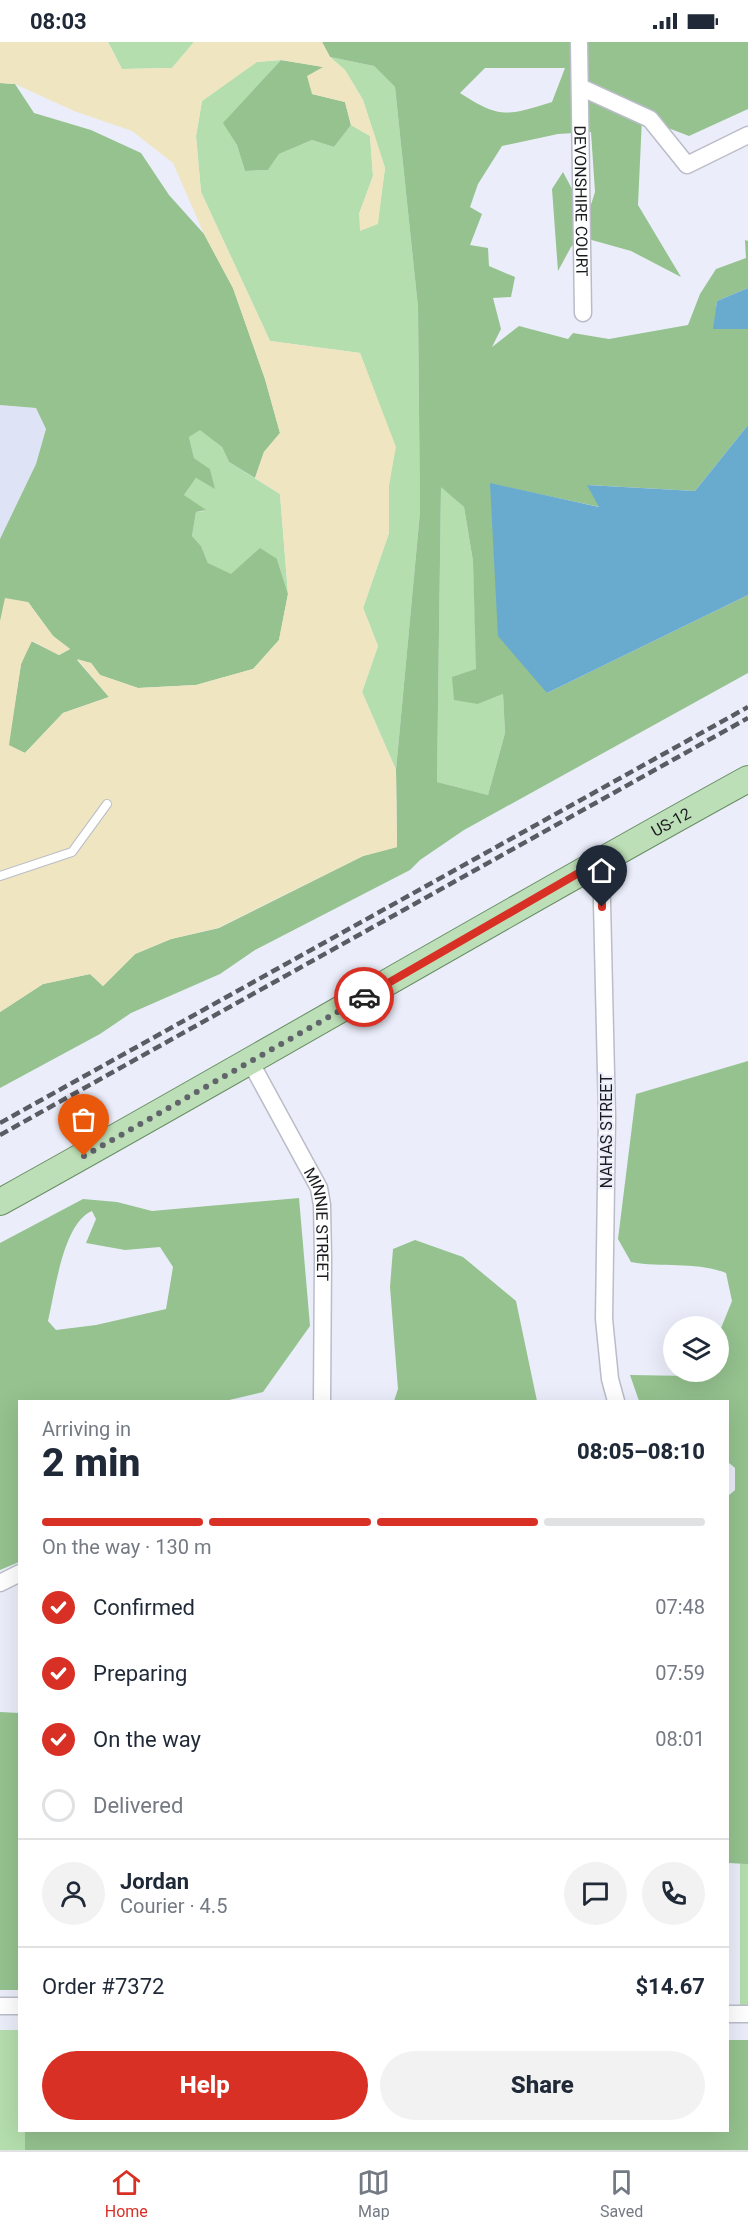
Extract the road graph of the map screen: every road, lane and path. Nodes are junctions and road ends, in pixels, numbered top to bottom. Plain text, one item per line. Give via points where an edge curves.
1 (579, 42) edge
2 (580, 87) junction
3 (748, 135) edge
4 (583, 313) dead end
5 (748, 779) edge
6 (107, 804) dead end
7 (601, 860) junction
8 (0, 876) edge
9 (251, 1063) junction
10 (0, 1202) edge
11 (321, 1400) edge
12 (616, 1400) edge
13 (18, 1574) edge
14 (0, 1583) edge
15 (0, 2006) edge
16 (18, 2006) edge
17 (729, 2014) edge
18 (748, 2014) edge

1 - 2 street, DEVONSHIRE COURT
2 - 3 street via 650,119 687,165
2 - 4 street, DEVONSHIRE COURT
5 - 7 main road, US-12
6 - 8 lane via 72,852
7 - 9 main road, US-12
7 - 12 street, NAHAS STREET via 607,1117 604,1319
9 - 10 main road, US-12
9 - 11 street, MINNIE STREET via 319,1188 323,1258
13 - 14 street
15 - 16 street
17 - 18 street

